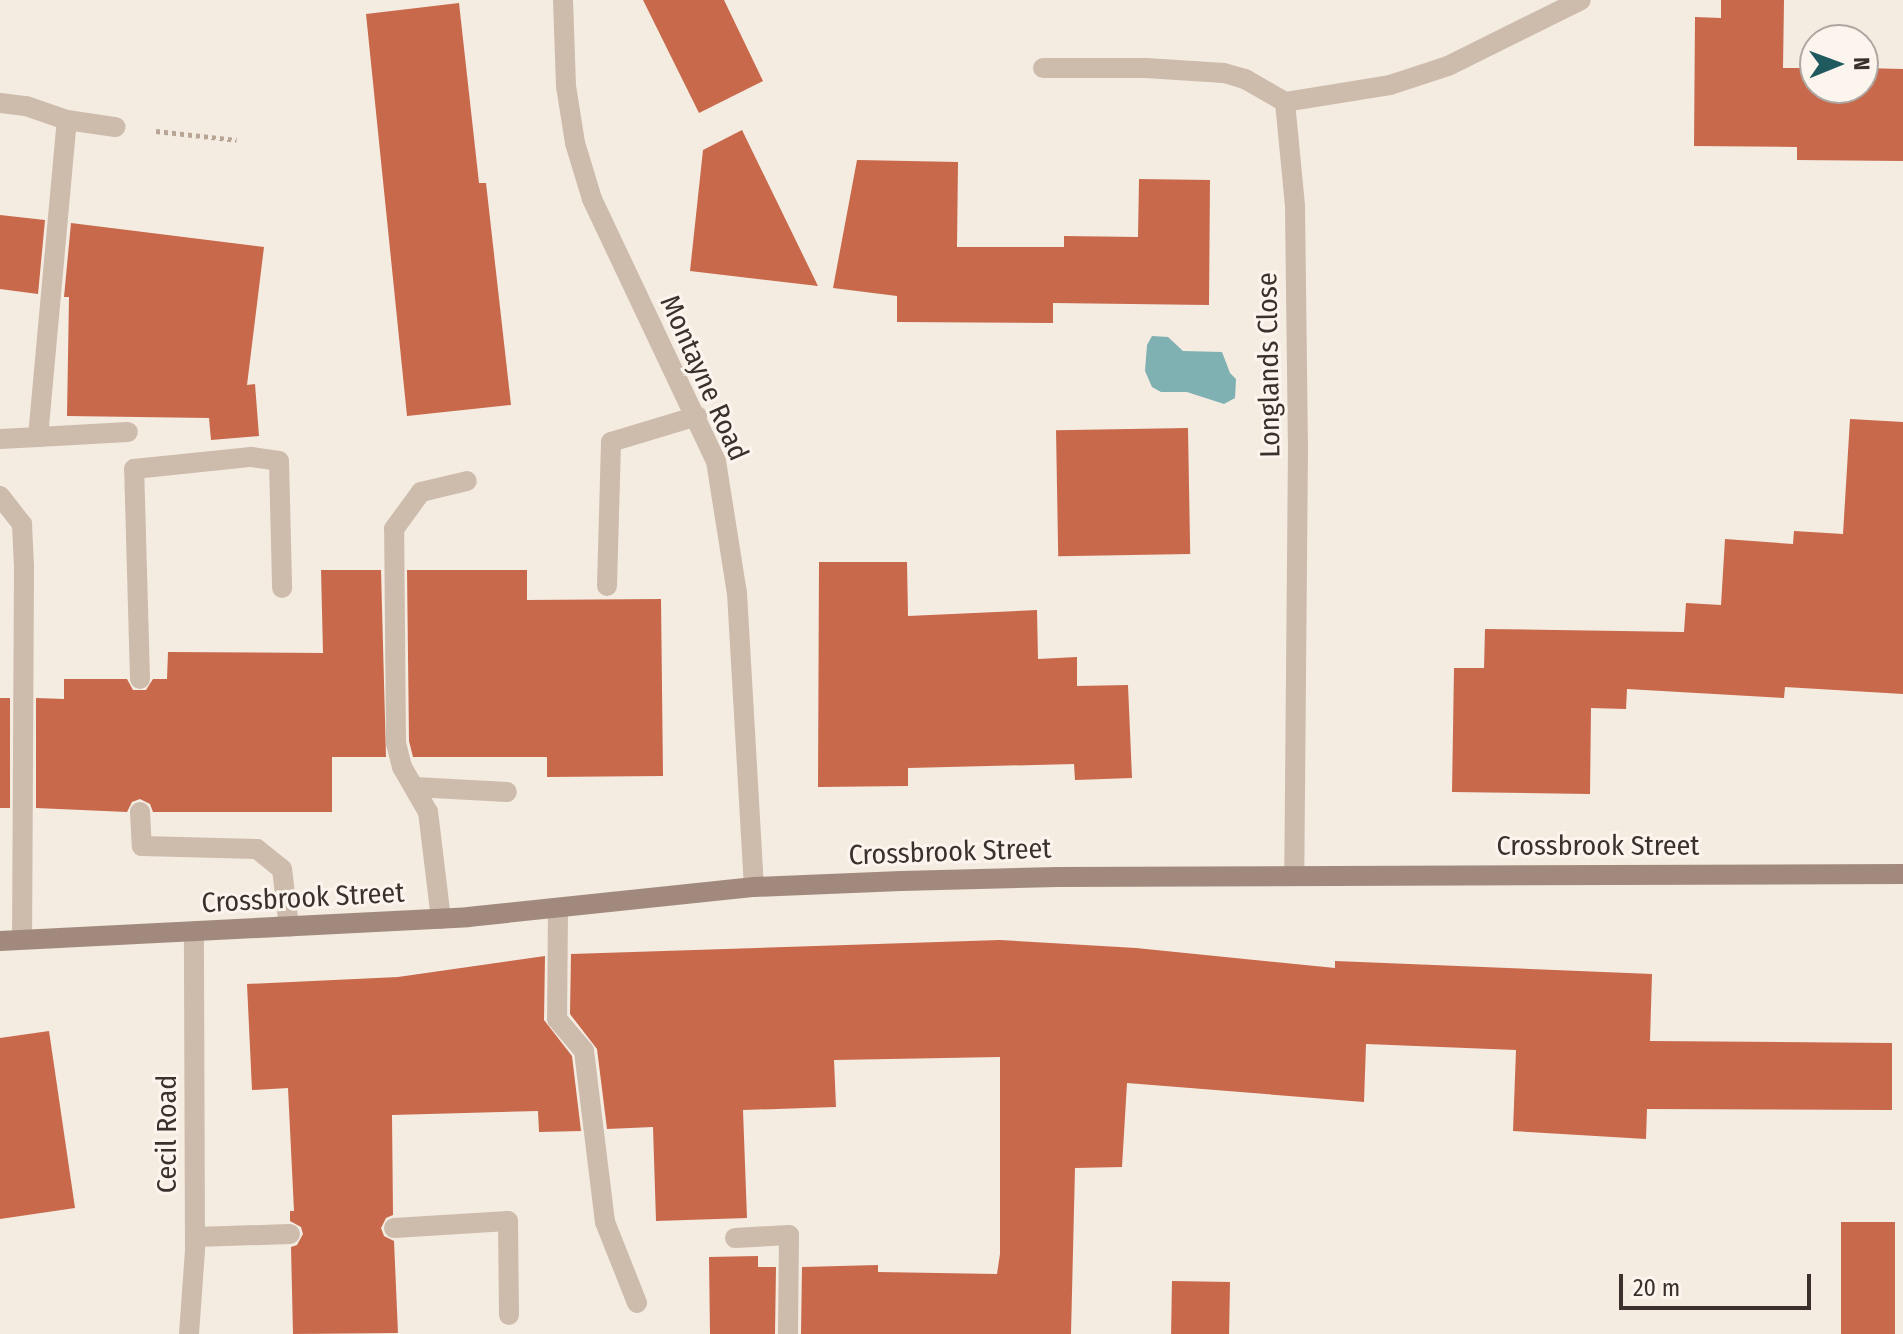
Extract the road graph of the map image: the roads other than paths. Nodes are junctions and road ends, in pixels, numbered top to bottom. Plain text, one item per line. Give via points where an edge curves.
1 (563, 0) edge
2 (1581, 0) edge
3 (1043, 68) dead end
4 (1285, 102) junction
5 (0, 103) edge
6 (67, 120) junction
7 (115, 127) road end
8 (697, 416) junction
9 (128, 432) dead end
10 (38, 437) junction
11 (0, 439) edge
12 (467, 481) dead end
13 (0, 496) edge
14 (607, 586) dead end
15 (282, 588) dead end
16 (140, 679) dead end
17 (415, 787) junction
18 (507, 792) dead end
19 (140, 812) dead end
20 (1903, 874) edge
21 (1294, 876) junction
22 (754, 887) junction
23 (558, 909) junction
24 (441, 919) junction
25 (289, 927) junction
26 (194, 933) junction
27 (22, 939) junction
28 (0, 941) edge
29 (394, 1228) dead end
30 (290, 1234) dead end
31 (195, 1237) junction
32 (735, 1238) dead end
33 (637, 1303) dead end
34 (509, 1315) dead end
35 (189, 1334) edge
36 (788, 1334) edge

1 - 8 street, Montayne Road via 566,86 575,143 592,199
2 - 4 street via 1448,66 1390,85
3 - 4 street via 1224,73
4 - 21 street, Longlands Close via 1295,206 1298,446
5 - 6 street
6 - 7 street
6 - 10 street
8 - 14 street via 611,442
8 - 22 street, Montayne Road via 716,461 735,579
9 - 10 street
10 - 11 street
12 - 17 street via 421,492 394,529 396,743 402,767
13 - 27 street via 22,524
15 - 16 street via 279,461 251,457 134,469
17 - 18 street
17 - 24 street via 428,812
19 - 25 street via 142,846 257,849 282,869
20 - 21 main road, Crossbrook Street
21 - 22 main road, Crossbrook Street
22 - 23 main road, Crossbrook Street
23 - 24 main road, Crossbrook Street
23 - 33 street via 557,1019 584,1051 605,1222
24 - 25 main road, Crossbrook Street
25 - 26 main road, Crossbrook Street
26 - 27 main road, Crossbrook Street
26 - 31 street, Cecil Road
27 - 28 main road, Crossbrook Street
29 - 34 street via 508,1221
30 - 31 street
31 - 35 street, Cecil Road
32 - 36 street via 789,1235

